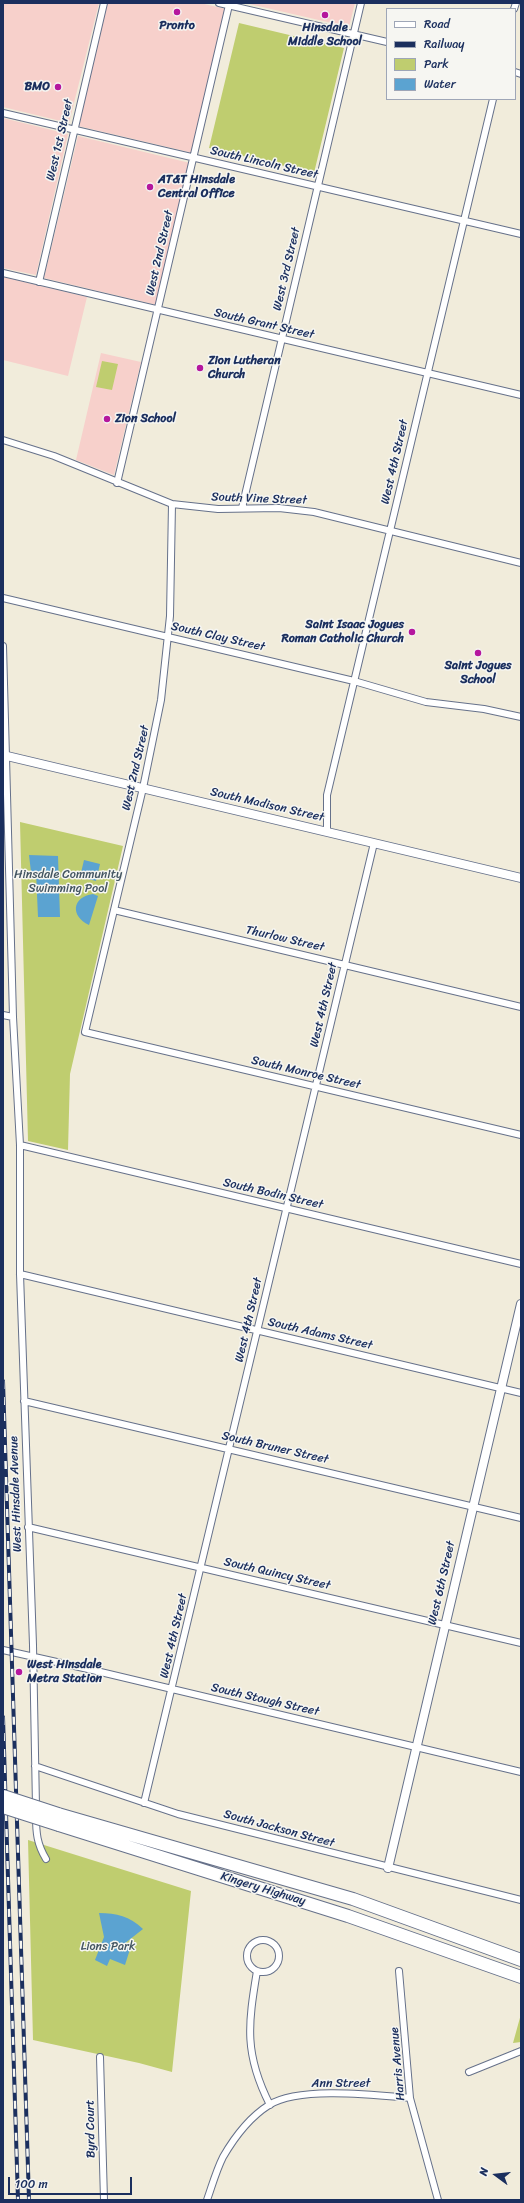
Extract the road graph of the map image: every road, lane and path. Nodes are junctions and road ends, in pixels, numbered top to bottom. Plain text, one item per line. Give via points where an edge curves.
1 (104, 3) edge
2 (219, 3) edge
3 (361, 3) edge
4 (229, 5) junction
5 (354, 34) junction
6 (386, 42) edge
7 (493, 100) edge
8 (3, 113) edge
9 (74, 129) junction
10 (193, 158) junction
11 (318, 187) junction
12 (464, 221) junction
13 (521, 234) edge
14 (3, 273) edge
15 (40, 282) junction
16 (158, 311) junction
17 (282, 339) junction
18 (428, 373) junction
19 (521, 395) edge
20 (3, 440) edge
21 (118, 483) junction
22 (172, 504) junction
23 (242, 508) junction
24 (390, 532) junction
25 (521, 563) edge
26 (3, 598) edge
27 (169, 637) junction
28 (3, 646) edge
29 (354, 681) junction
30 (521, 717) edge
31 (7, 756) junction
32 (143, 788) junction
33 (327, 832) junction
34 (374, 843) junction
35 (521, 878) edge
36 (114, 910) junction
37 (345, 965) junction
38 (521, 1007) edge
39 (3, 1014) edge
40 (13, 1017) junction
41 (85, 1032) joint
42 (316, 1087) junction
43 (521, 1135) edge
44 (20, 1145) junction
45 (287, 1208) junction
46 (521, 1264) edge
47 (20, 1274) junction
48 (521, 1304) edge
49 (258, 1330) junction
50 (501, 1388) junction
51 (521, 1393) edge
52 (24, 1401) junction
53 (230, 1449) junction
54 (473, 1506) junction
55 (521, 1518) edge
56 (28, 1527) junction
57 (201, 1567) junction
58 (444, 1625) junction
59 (521, 1643) edge
60 (3, 1650) edge
61 (33, 1657) junction
62 (172, 1689) junction
63 (415, 1747) junction
64 (35, 1766) junction
65 (521, 1772) edge
66 (3, 1796) edge
67 (144, 1803) junction
68 (3, 1808) edge
69 (58, 1819) junction
70 (46, 1858) dead end
71 (388, 1868) junction
72 (521, 1900) edge
73 (521, 1960) edge
74 (257, 1971) junction
75 (399, 1971) dead end
76 (521, 1977) edge
77 (521, 2051) edge
78 (100, 2057) dead end
79 (469, 2072) dead end
80 (410, 2098) junction
81 (270, 2105) junction
82 (104, 2200) edge
83 (207, 2200) edge
84 (438, 2200) edge

1 - 9 street, West 1st Street
2 - 4 street
3 - 5 street, West 3rd Street
4 - 5 street
4 - 10 street, West 2nd Street
5 - 6 street
5 - 11 street, West 3rd Street
7 - 12 street, West 4th Street
8 - 9 street, South Lincoln Street
9 - 10 street, South Lincoln Street
9 - 15 street, West 1st Street
10 - 11 street, South Lincoln Street
10 - 16 street, West 2nd Street
11 - 12 street, South Lincoln Street
11 - 17 street, West 3rd Street
12 - 13 street, South Lincoln Street
12 - 18 street, West 4th Street
14 - 15 street, South Grant Street
15 - 16 street, South Grant Street
16 - 17 street, South Grant Street
16 - 21 street, West 2nd Street
17 - 18 street, South Grant Street
17 - 23 street, West 3rd Street
18 - 19 street, South Grant Street
18 - 24 street, West 4th Street
20 - 21 street, South Vine Street via 54,456
21 - 22 street, South Vine Street
22 - 23 street, South Vine Street via 218,509
22 - 27 street, West 2nd Street
23 - 24 street, South Vine Street via 314,512
24 - 25 street, South Vine Street
24 - 29 street, West 4th Street
26 - 27 street, South Clay Street
27 - 29 street, South Clay Street
27 - 32 street, West 2nd Street via 161,700
28 - 31 street, West Hinsdale Avenue
29 - 30 street, South Clay Street via 426,702 484,708
29 - 33 street, West 4th Street via 327,796
31 - 32 street, South Madison Street
31 - 40 street, West Hinsdale Avenue
32 - 33 street, South Madison Street
32 - 36 street, West 2nd Street
33 - 34 street, South Madison Street
34 - 35 street, South Madison Street
34 - 37 street, West 4th Street
36 - 37 street, Thurlow Street
36 - 41 street, West 2nd Street
37 - 38 street, Thurlow Street
37 - 42 street, West 4th Street
39 - 40 street
40 - 44 street, West Hinsdale Avenue
41 - 42 street, South Monroe Street
42 - 43 street, South Monroe Street
42 - 45 street, West 4th Street
44 - 45 street, South Bodin Street
44 - 47 street, West Hinsdale Avenue
45 - 46 street, South Bodin Street
45 - 49 street, West 4th Street
47 - 49 street, South Adams Street
47 - 52 street, West Hinsdale Avenue
48 - 50 street, West 6th Street
49 - 50 street, South Adams Street
49 - 53 street, West 4th Street
50 - 51 street, South Adams Street
50 - 54 street, West 6th Street
52 - 53 street, South Bruner Street
52 - 56 street, West Hinsdale Avenue
53 - 54 street, South Bruner Street
53 - 57 street, West 4th Street
54 - 55 street, South Bruner Street
54 - 58 street, West 6th Street
56 - 57 street, South Quincy Street
56 - 61 street, West Hinsdale Avenue
57 - 58 street, South Quincy Street
57 - 62 street, West 4th Street
58 - 59 street, South Quincy Street
58 - 63 street, West 6th Street
60 - 61 street, South Stough Street
61 - 62 street, South Stough Street
61 - 64 street, West Hinsdale Avenue
62 - 63 street, South Stough Street
62 - 67 street, West 4th Street
63 - 65 street, South Stough Street
63 - 71 street, West 6th Street
64 - 67 street, South Jackson Street
64 - 70 street, West Hinsdale Avenue via 36,1836 39,1848
66 - 69 highway, Kingery Highway, bridge
67 - 71 street, South Jackson Street
68 - 69 highway, Kingery Highway, bridge
69 - 73 highway, Kingery Highway via 353,1899
69 - 76 highway, Kingery Highway
71 - 72 street, South Jackson Street
74 - 74 street via 249,1964 249,1948 257,1941 268,1940 278,1950 278,1961 272,1969
74 - 81 street via 249,2025 249,2045 258,2082
75 - 80 street, Harris Avenue
77 - 79 street
78 - 82 street, Byrd Court
80 - 81 street, Ann Street via 331,2093 286,2099
80 - 84 street, Harris Avenue
81 - 83 street, Ann Street via 251,2120 230,2146

